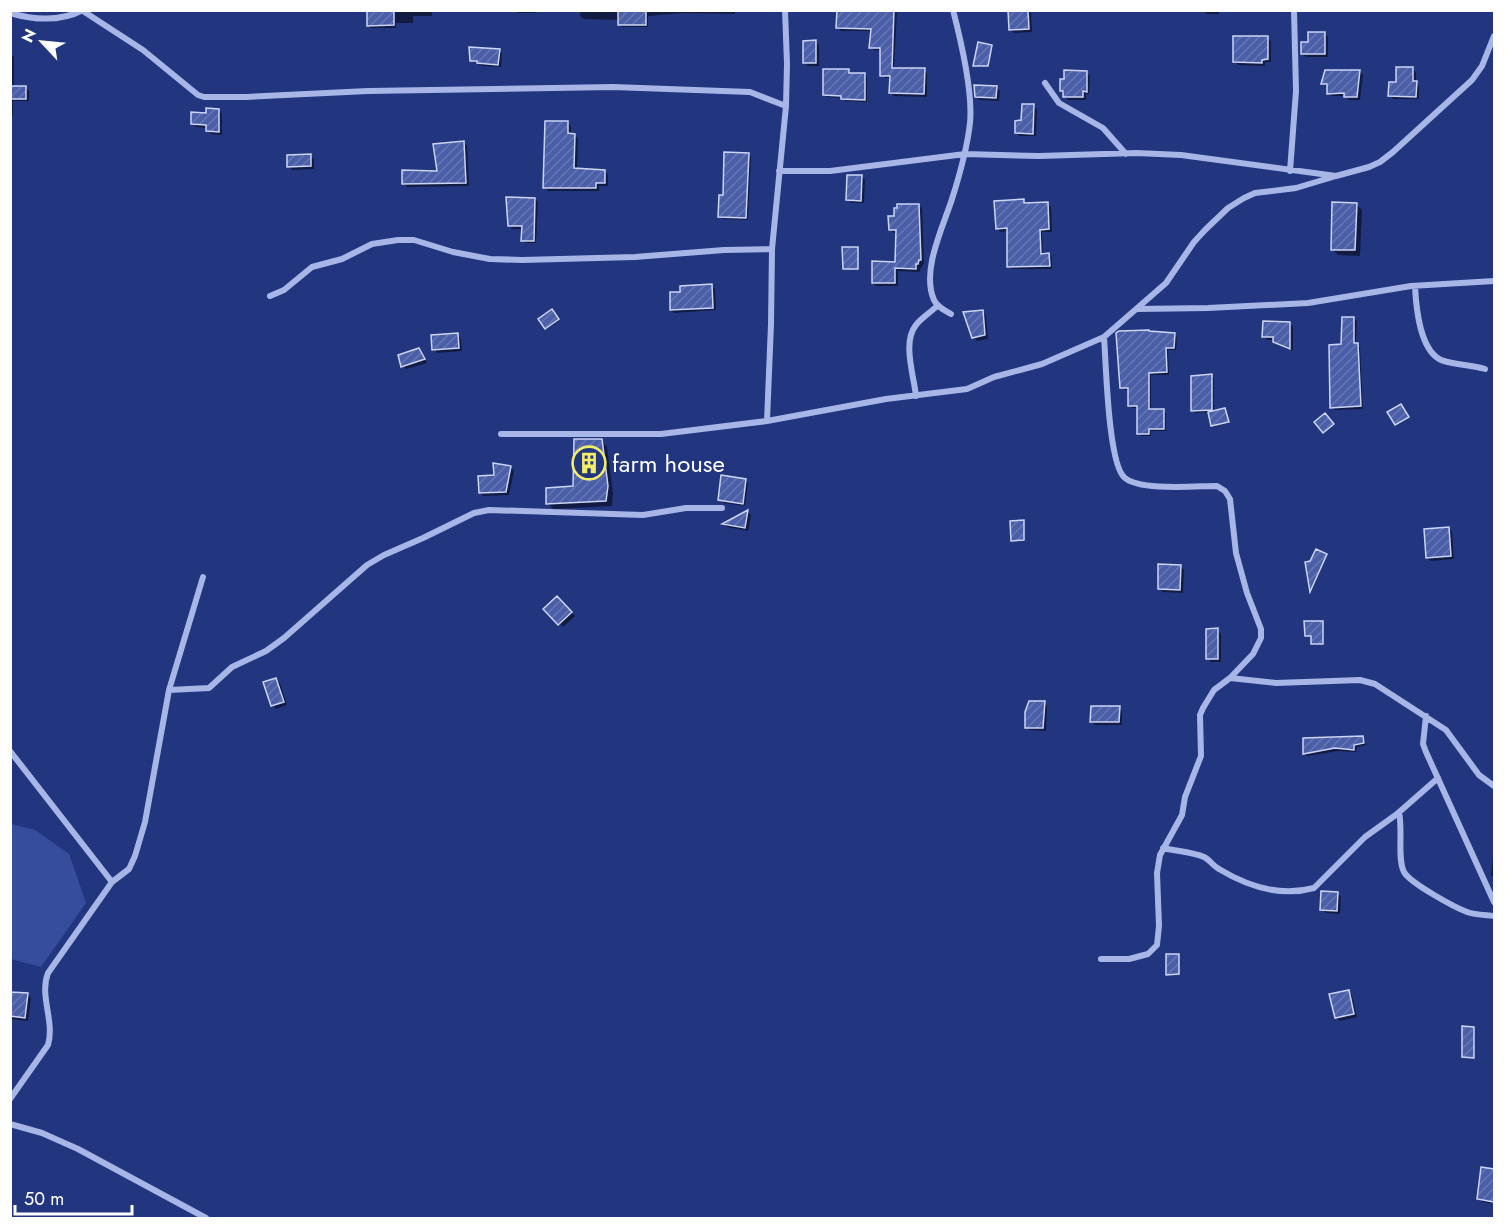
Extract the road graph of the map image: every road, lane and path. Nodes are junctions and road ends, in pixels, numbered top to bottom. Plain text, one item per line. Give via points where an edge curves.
1 (785, 10) edge
2 (953, 10) edge
3 (1294, 10) edge
4 (83, 11) edge
5 (10, 13) edge
6 (1494, 36) edge
7 (1045, 83) dead end
8 (786, 106) junction
9 (965, 154) junction
10 (1126, 154) junction
11 (779, 171) junction
12 (1290, 171) junction
13 (1336, 176) junction
14 (772, 249) junction
15 (1494, 281) edge
16 (1415, 286) junction
17 (270, 296) dead end
18 (937, 306) junction
19 (1137, 309) junction
20 (951, 314) dead end
21 (1104, 337) junction
22 (1485, 369) dead end
23 (916, 396) junction
24 (767, 421) junction
25 (501, 434) dead end
26 (722, 508) dead end
27 (203, 577) dead end
28 (1230, 678) junction
29 (169, 690) junction
30 (1426, 716) junction
31 (10, 751) edge
32 (1438, 778) junction
33 (1494, 786) edge
34 (1399, 813) junction
35 (1163, 848) junction
36 (112, 882) junction
37 (1494, 902) edge
38 (1494, 916) edge
39 (1101, 959) dead end
40 (10, 1099) edge
41 (10, 1124) edge
42 (206, 1218) edge

1 - 8 street
2 - 9 street via 967,76 970,120
3 - 12 street via 1296,91
4 - 5 street via 38,20
4 - 8 street via 204,97 368,90 624,87 750,92
6 - 13 street via 1472,80 1393,152 1369,167
7 - 10 street via 1059,103 1103,128
8 - 11 street
9 - 10 street
9 - 11 street via 830,171
9 - 18 street via 930,274
10 - 12 street via 1180,154
11 - 14 street
12 - 13 street
13 - 19 street via 1296,188 1255,193 1228,208 1194,242 1166,283
14 - 17 street via 522,260 490,259 414,240 398,240 372,244 342,259 312,267 284,290
14 - 24 street
15 - 16 street
16 - 19 street via 1308,303
16 - 22 street via 1428,350 1444,361
18 - 20 street
18 - 23 street via 916,324 909,338
19 - 21 street
21 - 23 street via 1042,364 967,389
21 - 28 street via 1111,430 1117,466 1125,479 1144,486 1217,486 1230,499 1236,553 1261,634 1253,654
23 - 24 street
24 - 25 street via 661,434
26 - 29 street via 686,508 643,515 489,510 474,513 367,565 284,638 238,663 209,688
27 - 29 street
28 - 30 street via 1276,683 1360,680 1376,684
28 - 35 street via 1214,690 1200,715 1201,756 1182,815
29 - 36 street via 135,856 129,869
30 - 32 street via 1424,744
30 - 33 street via 1446,730 1479,775
31 - 36 street
32 - 34 street
32 - 37 street
34 - 35 street via 1365,837 1314,888 1304,891 1263,889 1241,882 1203,856
34 - 38 street via 1401,860 1409,878 1461,910
35 - 39 street via 1157,873 1157,945 1148,954 1129,959
36 - 40 street via 48,973 48,1045
41 - 42 street via 78,1149

